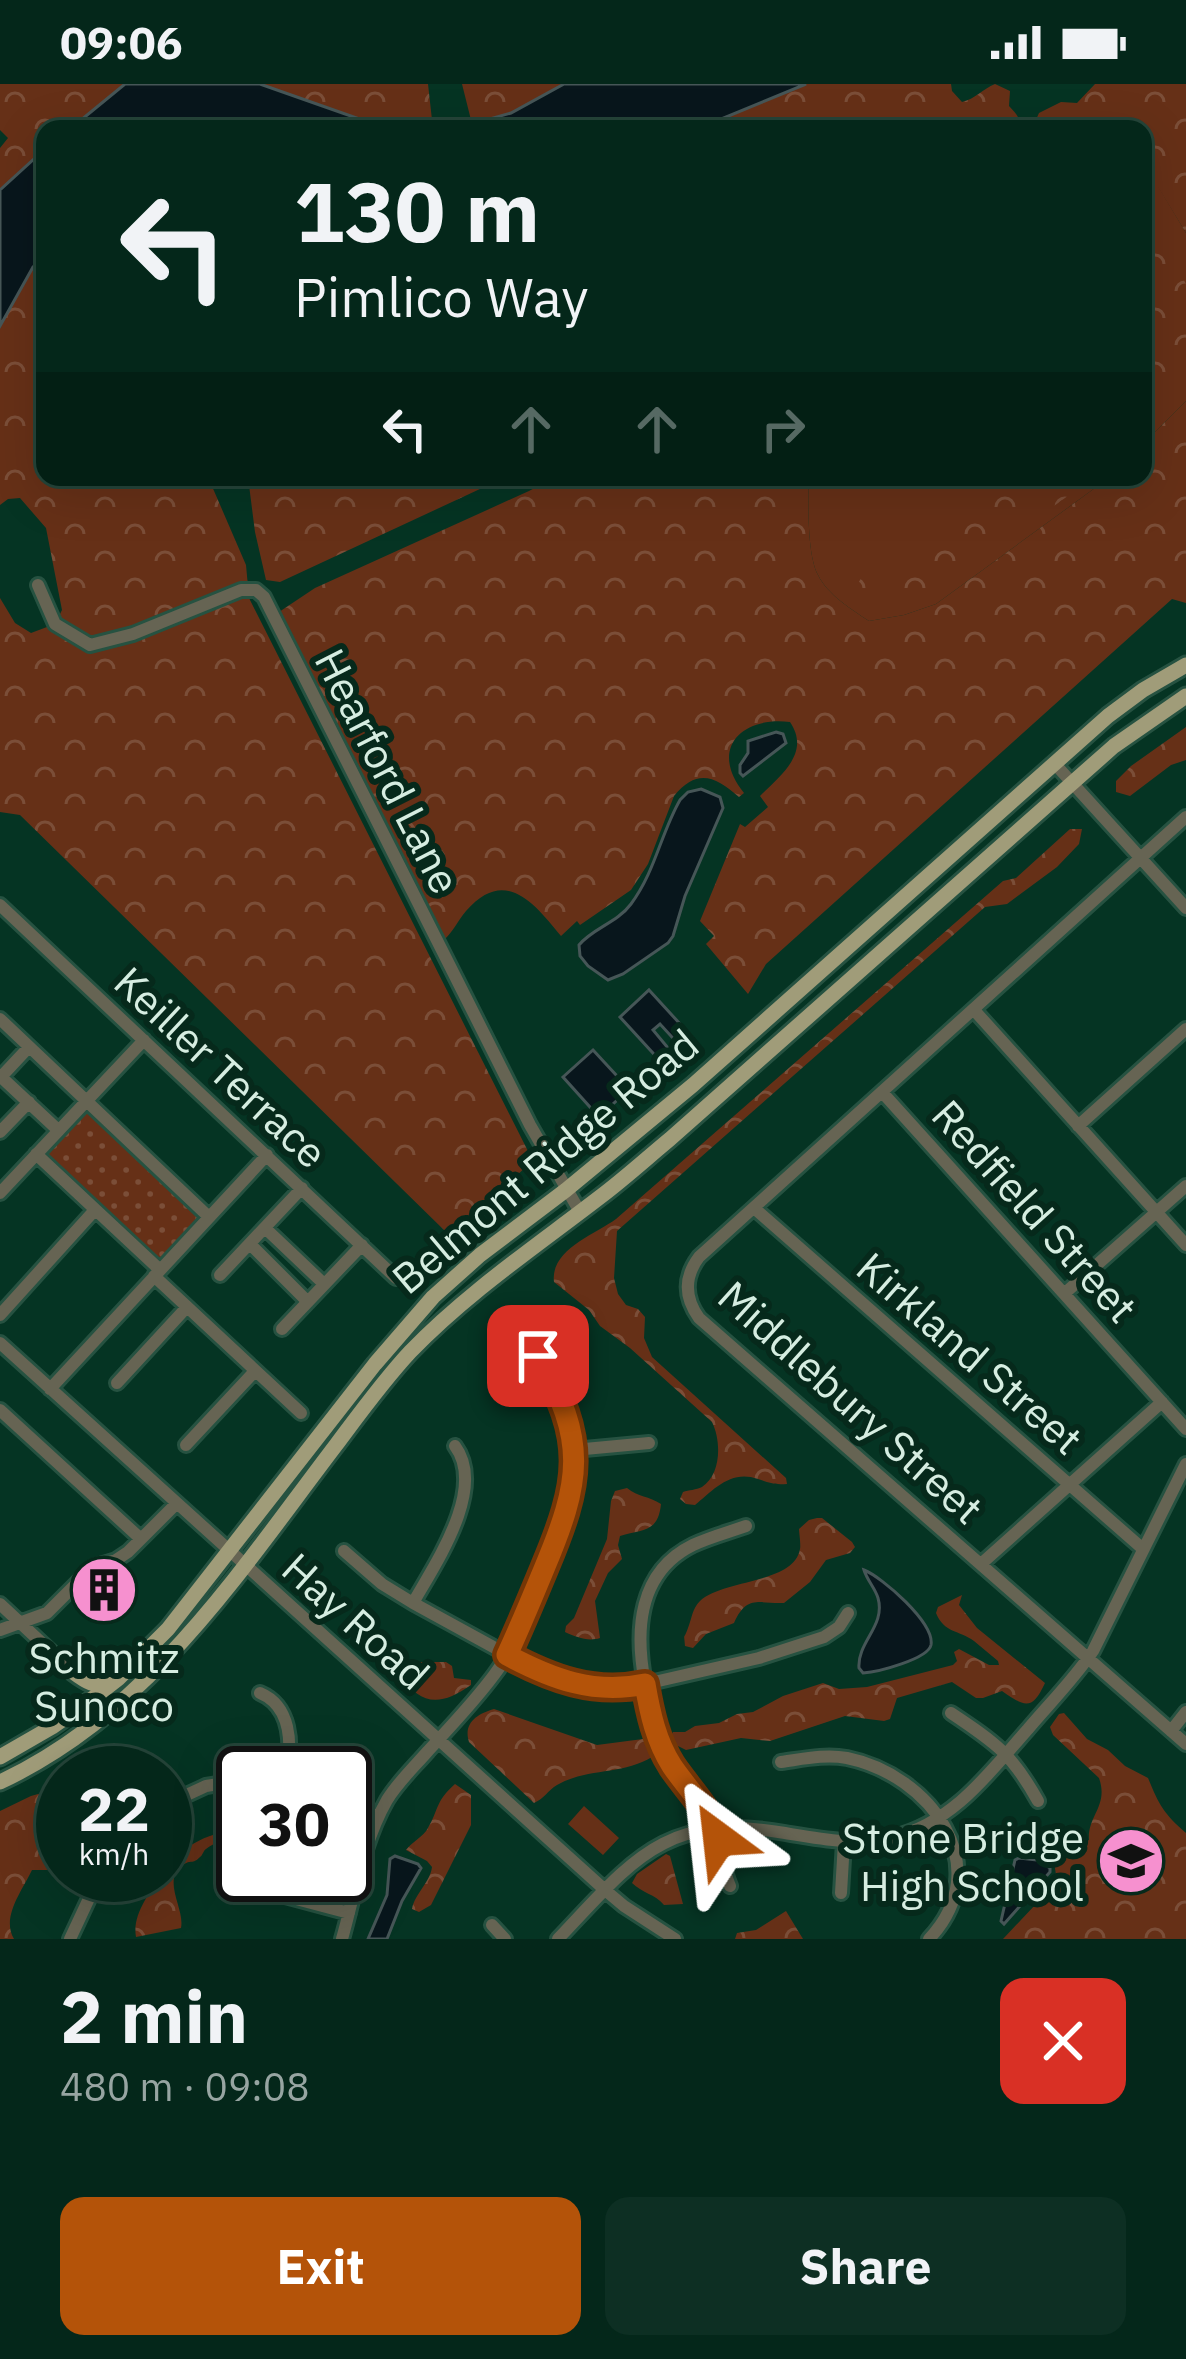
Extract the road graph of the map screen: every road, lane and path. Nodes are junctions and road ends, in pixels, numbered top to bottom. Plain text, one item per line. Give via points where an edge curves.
1 (38, 585) dead end
2 (1186, 665) edge
3 (1186, 696) edge
4 (1054, 763) junction
5 (1071, 783) junction
6 (1186, 817) edge
7 (1140, 858) junction
8 (1186, 908) edge
9 (2, 911) edge
10 (974, 1010) junction
11 (0, 1018) edge
12 (764, 1021) junction
13 (1186, 1028) edge
14 (144, 1040) junction
15 (29, 1047) junction
16 (758, 1063) junction
17 (0, 1076) edge
18 (882, 1092) junction
19 (86, 1100) junction
20 (28, 1102) junction
21 (1078, 1126) junction
22 (58, 1130) junction
23 (0, 1132) edge
24 (36, 1154) junction
25 (267, 1155) junction
26 (1186, 1186) edge
27 (2, 1187) edge
28 (302, 1188) junction
29 (566, 1190) junction
30 (754, 1208) junction
31 (94, 1210) junction
32 (580, 1212) junction
33 (1156, 1212) junction
34 (209, 1217) junction
35 (265, 1228) junction
36 (250, 1244) junction
37 (362, 1245) junction
38 (1186, 1245) edge
39 (157, 1273) junction
40 (220, 1275) dead end
41 (396, 1278) dead end
42 (324, 1284) junction
43 (1065, 1294) junction
44 (308, 1302) junction
45 (3, 1306) edge
46 (187, 1307) junction
47 (282, 1329) dead end
48 (499, 1329) dead end
49 (0, 1343) edge
50 (255, 1371) junction
51 (117, 1383) dead end
52 (50, 1389) junction
53 (1162, 1402) junction
54 (0, 1410) edge
55 (301, 1413) dead end
56 (1186, 1429) edge
57 (650, 1443) dead end
58 (186, 1445) dead end
59 (455, 1446) dead end
60 (574, 1450) junction
61 (1186, 1463) edge
62 (1071, 1485) junction
63 (177, 1503) junction
64 (746, 1526) dead end
65 (141, 1540) junction
66 (1143, 1549) junction
67 (344, 1551) dead end
68 (230, 1552) junction
69 (981, 1564) junction
70 (244, 1565) junction
71 (413, 1603) junction
72 (0, 1604) edge
73 (848, 1613) dead end
74 (21, 1623) junction
75 (0, 1630) edge
76 (507, 1655) junction
77 (1088, 1658) junction
78 (73, 1672) joint
79 (119, 1678) junction
80 (645, 1684) junction
81 (260, 1693) dead end
82 (1186, 1712) edge
83 (951, 1713) dead end
84 (1171, 1731) junction
85 (439, 1739) junction
86 (1186, 1744) edge
87 (290, 1746) edge
88 (1006, 1753) junction
89 (0, 1757) edge
90 (781, 1762) dead end
91 (0, 1782) edge
92 (1038, 1802) dead end
93 (372, 1814) edge
94 (378, 1817) junction
95 (940, 1817) junction
96 (715, 1827) junction
97 (844, 1842) junction
98 (730, 1886) dead end
99 (605, 1890) junction
100 (841, 1893) dead end
101 (87, 1902) edge
102 (308, 1902) edge
103 (349, 1913) junction
104 (492, 1925) dead end
105 (70, 1939) edge
106 (342, 1939) edge
107 (505, 1939) edge
108 (559, 1939) edge
109 (675, 1939) edge
110 (929, 1939) edge

1 - 29 street, Hearford Lane via 55,624 90,645 241,590 264,597
2 - 4 main road, Belmont Ridge Road
3 - 5 main road, Belmont Ridge Road
4 - 5 street
4 - 12 main road, Belmont Ridge Road
5 - 7 street
5 - 16 main road, Belmont Ridge Road
6 - 7 street, Middlebury Street
7 - 8 street
7 - 10 street, Middlebury Street
9 - 14 street, Keiller Terrace
10 - 18 street, Middlebury Street
10 - 21 street
11 - 15 street
12 - 16 main road via 770,1043
12 - 29 main road, Belmont Ridge Road
13 - 21 street
14 - 19 street
14 - 25 street, Keiller Terrace
15 - 17 street
15 - 19 street
16 - 32 main road, Belmont Ridge Road
17 - 20 street
18 - 30 street, Middlebury Street
18 - 43 street, Redfield Street
19 - 22 street
19 - 34 street
20 - 22 street
20 - 23 street
21 - 33 street
22 - 24 street
24 - 27 street
24 - 31 street
25 - 28 street, Keiller Terrace
25 - 34 street
26 - 33 street
28 - 35 street
28 - 37 street, Keiller Terrace
29 - 32 street, Hearford Lane
29 - 68 main road, Belmont Ridge Road via 415,1316
30 - 62 street, Kirkland Street
30 - 69 street, Middlebury Street via 693,1264 687,1286 696,1314
31 - 39 street
31 - 45 street
32 - 70 main road, Belmont Ridge Road via 410,1352
33 - 38 street
33 - 43 street
34 - 39 street
35 - 36 street
35 - 42 street
36 - 40 street
36 - 44 street
37 - 41 street, Keiller Terrace
37 - 42 street
39 - 46 street
39 - 52 street
42 - 44 street
43 - 53 street, Redfield Street
44 - 47 street
46 - 50 street
46 - 51 street
48 - 60 street via 538,1356 563,1404
49 - 52 street, Hay Road
50 - 55 street
50 - 58 street
52 - 63 street, Hay Road
53 - 56 street, Redfield Street
53 - 62 street
54 - 65 street
57 - 60 street
59 - 71 street via 465,1461 460,1508
60 - 76 street via 566,1514
61 - 66 street
62 - 66 street, Kirkland Street
62 - 69 street
63 - 65 street
63 - 68 street, Hay Road
64 - 80 street via 687,1549 655,1581 640,1623
65 - 74 street via 93,1568 47,1613
66 - 77 street
67 - 71 street
68 - 70 street, Hay Road
68 - 79 main road, Belmont Ridge Road
69 - 77 street, Middlebury Street
70 - 85 street, Hay Road
70 - 91 main road, Belmont Ridge Road via 137,1689 66,1745
71 - 76 street
72 - 74 street
73 - 80 street via 824,1637 796,1647
74 - 75 street
74 - 78 street
76 - 80 street via 577,1685
76 - 85 street
77 - 84 street, Middlebury Street
77 - 88 street
78 - 79 main road via 94,1684
79 - 89 main road, Belmont Ridge Road
80 - 96 street via 664,1754
81 - 87 street via 285,1717
82 - 84 street
83 - 88 street
84 - 86 street, Middlebury Street
85 - 94 street
85 - 99 street, Hay Road
88 - 92 street
88 - 95 street
90 - 95 street via 830,1756 865,1763
93 - 94 street
94 - 103 street
95 - 97 street via 894,1837
95 - 110 street via 958,1880
96 - 97 street
96 - 98 street
96 - 99 street via 653,1847
97 - 100 street
99 - 108 street
99 - 109 street, Hay Road
101 - 105 street
102 - 103 street
103 - 106 street
104 - 107 street

